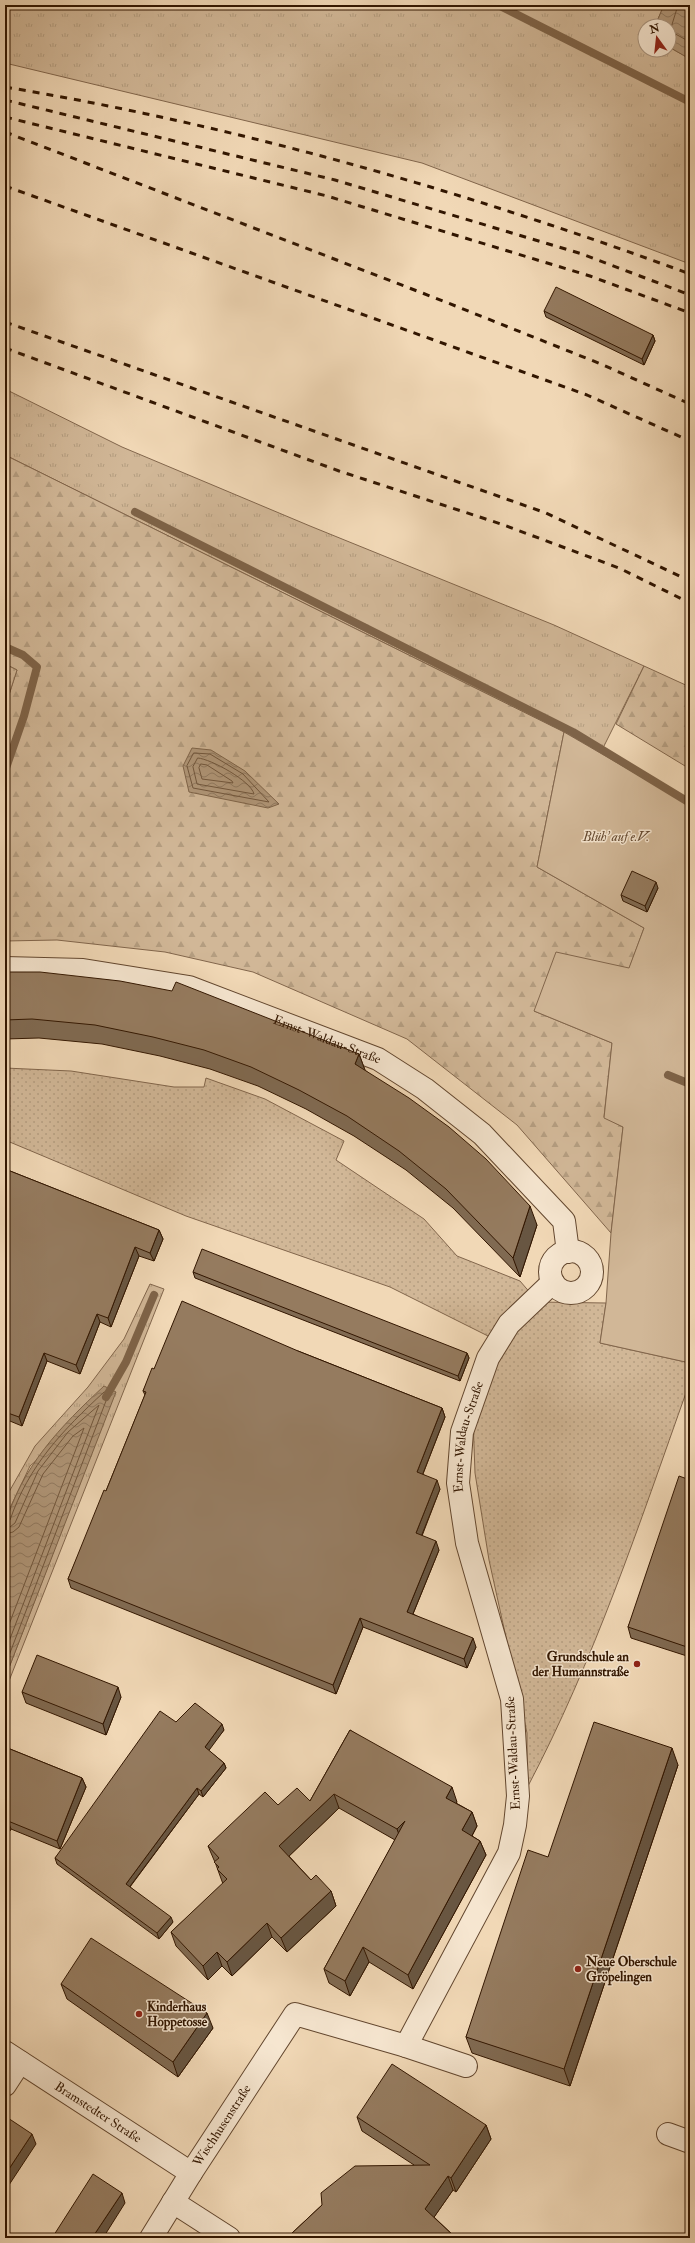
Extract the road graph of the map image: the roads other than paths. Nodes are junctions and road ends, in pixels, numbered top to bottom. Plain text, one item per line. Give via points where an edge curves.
1 (5, 968) edge
2 (568, 1252) junction
3 (553, 1282) junction
4 (406, 2046) junction
5 (13, 2057) edge
6 (466, 2066) dead end
7 (5, 2085) edge
8 (668, 2134) dead end
9 (690, 2142) edge
10 (191, 2173) junction
11 (174, 2202) junction
12 (151, 2238) edge
13 (229, 2238) edge

1 - 2 street, Ernst-Waldau-Straße via 82,970 189,987 378,1059 425,1089 482,1134 564,1221
2 - 3 street via 555,1259 550,1274
2 - 3 street via 584,1255 590,1262 593,1271 591,1280 586,1287 572,1294 561,1290
3 - 4 street, Ernst-Waldau-Straße via 509,1324 488,1358 462,1432 458,1483 467,1543 512,1699 518,1796 516,1825 509,1853
4 - 6 street
4 - 10 street, Wischhusenstraße via 296,2014
5 - 7 street
5 - 10 street, Bramstedter Straße
8 - 9 street
10 - 11 street, Wischhusenstraße
11 - 12 street, Wischhusenstraße
11 - 13 street

